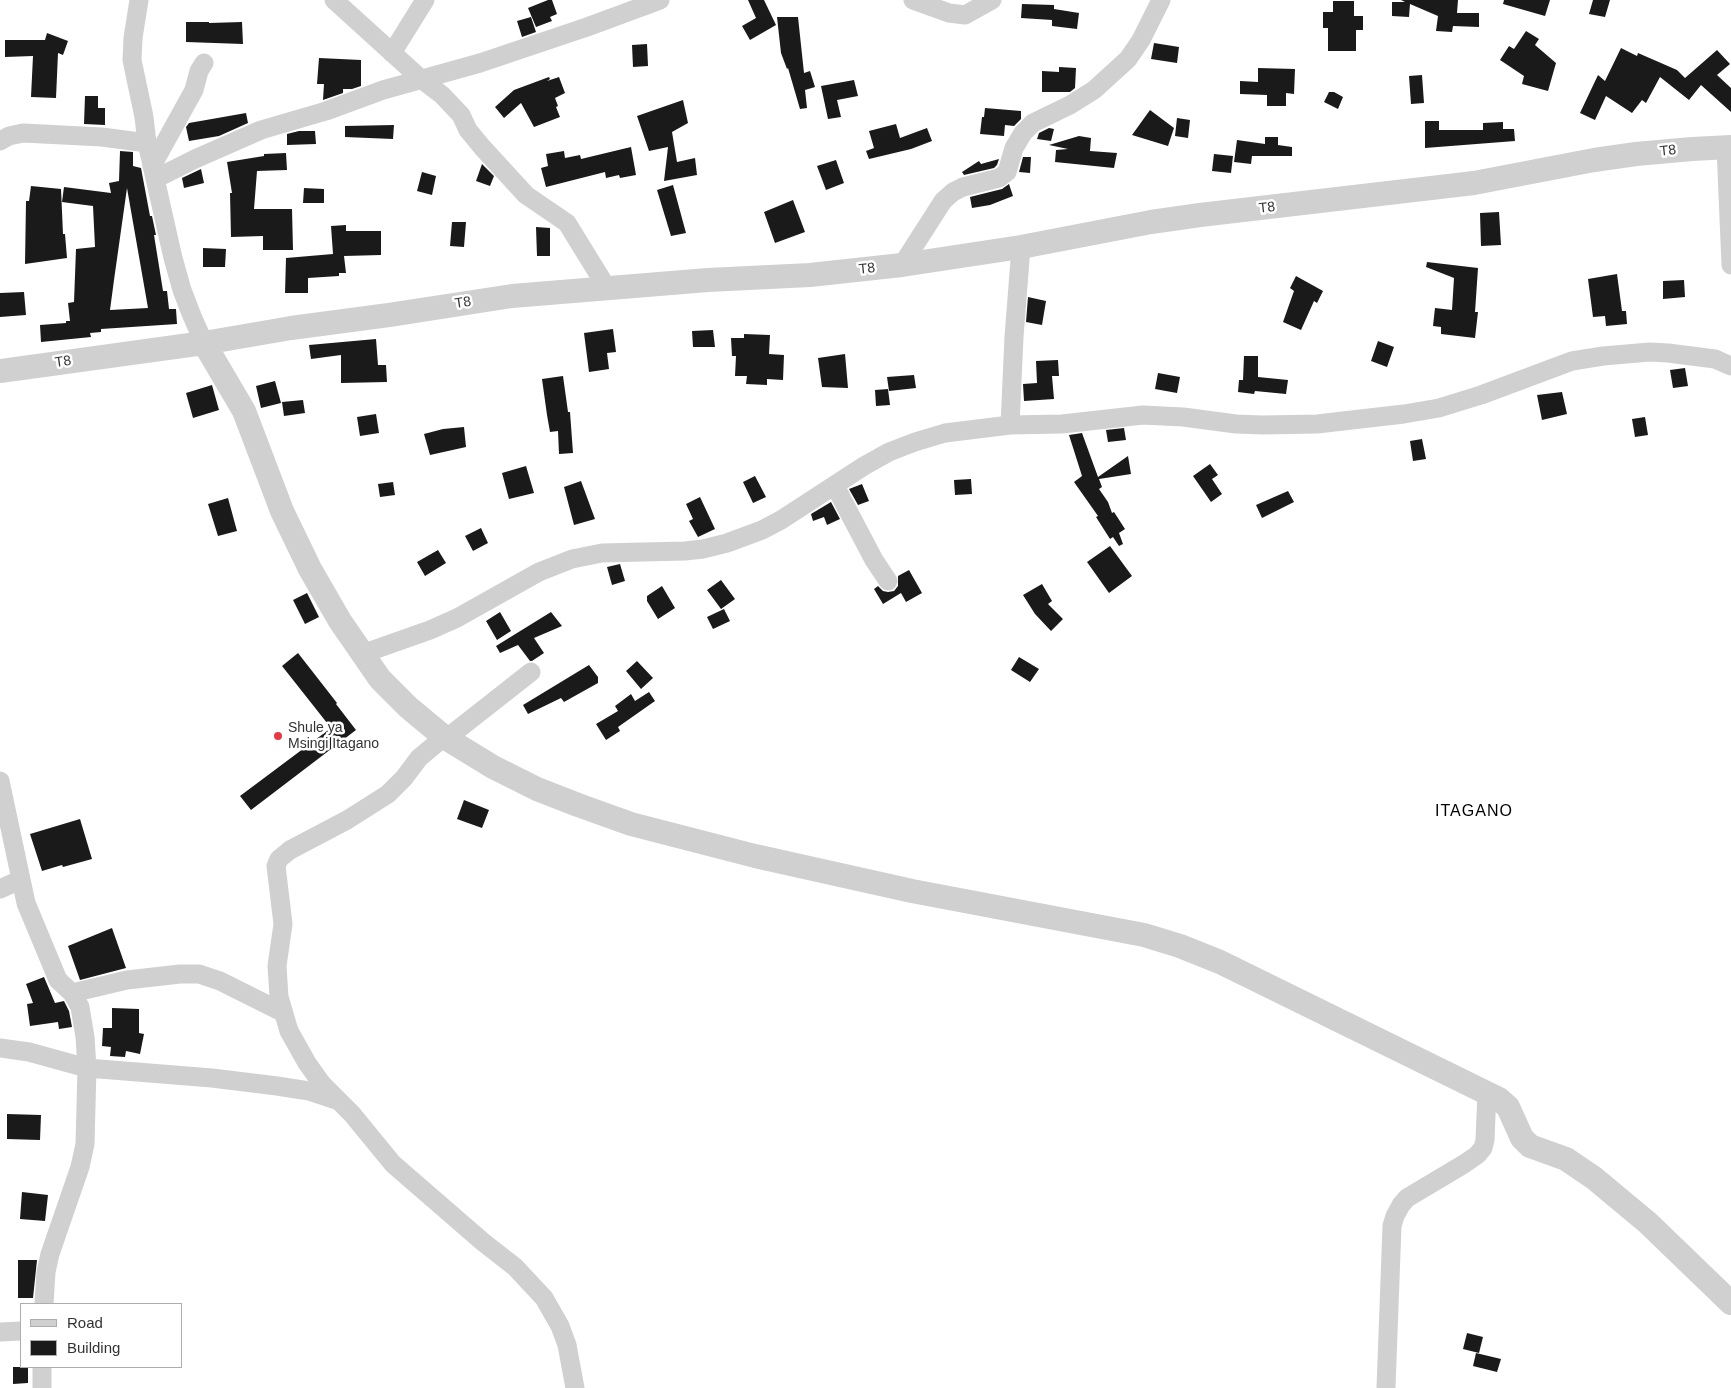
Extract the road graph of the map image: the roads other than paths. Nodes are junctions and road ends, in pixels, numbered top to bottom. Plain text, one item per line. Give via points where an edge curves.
1 (139, 0) edge
2 (334, 0) edge
3 (349, 0) edge
4 (425, 0) edge
5 (660, 0) edge
6 (913, 0) edge
7 (992, 0) edge
8 (1161, 0) edge
9 (361, 24) junction
10 (392, 53) junction
11 (204, 63) dead end
12 (421, 80) junction
13 (0, 141) edge
14 (147, 143) junction
15 (1728, 147) edge
16 (154, 172) junction
17 (1021, 247) junction
18 (902, 265) junction
19 (1731, 265) edge
20 (607, 288) junction
21 (204, 343) junction
22 (1731, 366) edge
23 (0, 371) edge
24 (1010, 425) junction
25 (834, 486) junction
26 (888, 582) dead end
27 (362, 654) junction
28 (531, 672) dead end
29 (446, 738) junction
30 (0, 781) edge
31 (20, 880) junction
32 (0, 889) edge
33 (72, 993) junction
34 (282, 1012) junction
35 (0, 1048) edge
36 (87, 1068) junction
37 (1487, 1092) junction
38 (341, 1103) junction
39 (44, 1303) edge
40 (1731, 1303) edge
41 (0, 1332) edge
42 (20, 1332) edge
43 (42, 1368) edge
44 (42, 1388) edge
45 (575, 1388) edge
46 (1386, 1388) edge

1 - 14 street via 132,60
2 - 9 street
3 - 9 street
4 - 10 street
5 - 12 street via 480,63
6 - 7 street via 949,13 965,15
8 - 18 street via 1142,40 1128,58 1094,90 1033,123 1014,148 1007,172 999,178 963,187 943,201
9 - 10 street
10 - 12 street
11 - 16 street
12 - 16 street via 261,130 195,159
12 - 20 street via 442,95 461,115 472,136 522,192 567,223
13 - 14 street via 23,133 118,138
14 - 16 street
15 - 17 street, T8 via 1636,154 1474,183 1150,222
15 - 19 street
16 - 21 street via 182,290
17 - 18 street, T8
17 - 24 street
18 - 20 street, T8 via 810,275
20 - 21 street, T8 via 512,296
21 - 23 street, T8
21 - 27 street via 244,411 282,511 306,561
22 - 24 street via 1715,359 1668,353 1602,356 1572,361 1439,408 1317,424 1263,426 1143,415 1062,424
24 - 25 street via 945,433 915,442 889,452
25 - 26 street
25 - 27 street via 781,520 727,543 685,552 602,553 572,559 539,572 457,618
27 - 29 street via 380,679
28 - 29 street
29 - 34 street via 419,758 388,794 279,859 276,873 282,924 277,966
29 - 37 street via 537,789 631,824 912,891 1144,935 1180,946 1220,962
30 - 31 street
31 - 32 street
31 - 33 street via 26,903 56,975
33 - 34 street via 127,980 199,974
33 - 36 street via 83,1020
34 - 38 street via 289,1031 316,1077
35 - 36 street via 29,1052
36 - 38 street via 277,1086 309,1091
36 - 39 street via 80,1167 50,1254
37 - 40 street via 1508,1107 1522,1138 1530,1146 1566,1159 1594,1178 1648,1223
37 - 46 street via 1485,1140 1477,1155 1407,1198 1395,1216
38 - 45 street via 394,1164 515,1267 544,1298 567,1345
41 - 42 street
43 - 44 street

